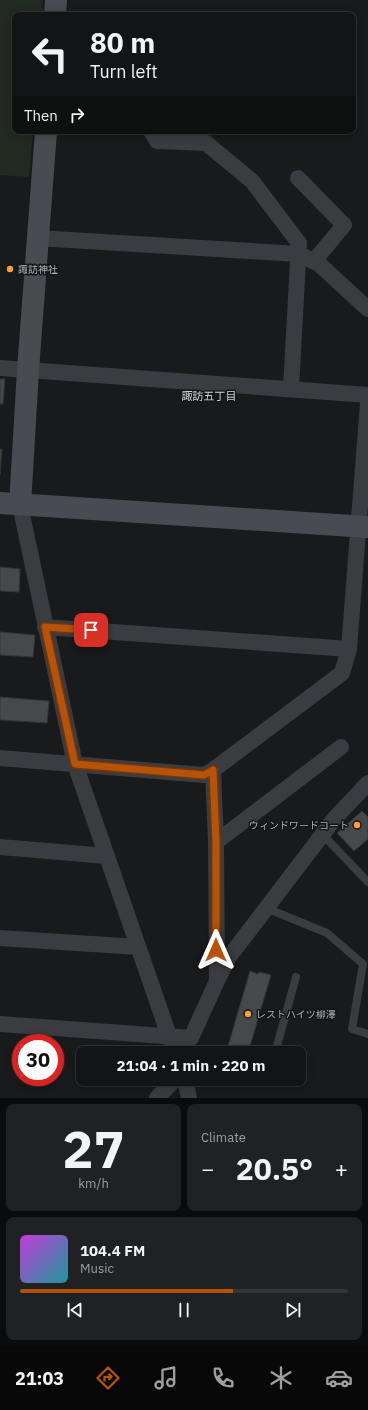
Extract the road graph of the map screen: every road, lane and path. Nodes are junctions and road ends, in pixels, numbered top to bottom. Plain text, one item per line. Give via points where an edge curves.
1 (56, 0) edge
2 (54, 12) edge
3 (46, 134) edge
4 (153, 134) edge
5 (298, 178) dead end
6 (37, 238) junction
7 (299, 254) junction
8 (314, 261) junction
9 (368, 309) edge
10 (0, 368) edge
11 (28, 370) junction
12 (291, 389) junction
13 (368, 395) edge
14 (368, 403) edge
15 (10, 504) edge
16 (363, 526) edge
17 (45, 627) junction
18 (349, 649) junction
19 (341, 747) dead end
20 (0, 758) edge
21 (75, 764) junction
22 (213, 770) junction
23 (368, 783) edge
24 (322, 835) junction
25 (216, 842) junction
26 (0, 848) edge
27 (107, 856) junction
28 (368, 882) edge
29 (266, 908) junction
30 (0, 938) edge
31 (138, 947) junction
32 (296, 978) dead end
33 (217, 982) junction
34 (0, 1024) edge
35 (368, 1034) edge
36 (170, 1037) junction
37 (173, 1046) edge
38 (278, 1046) edge
39 (168, 1086) edge
40 (187, 1086) edge
41 (157, 1098) edge
42 (189, 1098) edge

1 - 2 street
3 - 6 street
4 - 7 street via 157,141 206,143 252,181 299,243
5 - 8 street via 344,225
6 - 7 street
6 - 11 street
7 - 8 street
7 - 12 street
8 - 9 street
10 - 11 street
11 - 12 street
11 - 15 street
12 - 13 street
14 - 16 street
15 - 16 street
15 - 17 street
16 - 18 street
17 - 18 street
17 - 21 street
18 - 22 street via 342,673
19 - 25 street
20 - 21 street
21 - 22 street via 204,775
21 - 27 street
22 - 25 street
23 - 24 street
24 - 28 lane
24 - 29 street
25 - 33 street
26 - 27 street
27 - 31 street
29 - 33 street via 229,958
29 - 35 lane via 327,933 363,964 352,1029
30 - 31 street
31 - 36 street
32 - 38 lane
33 - 36 street via 190,1038
34 - 36 street
36 - 37 street
39 - 41 street
40 - 42 street

